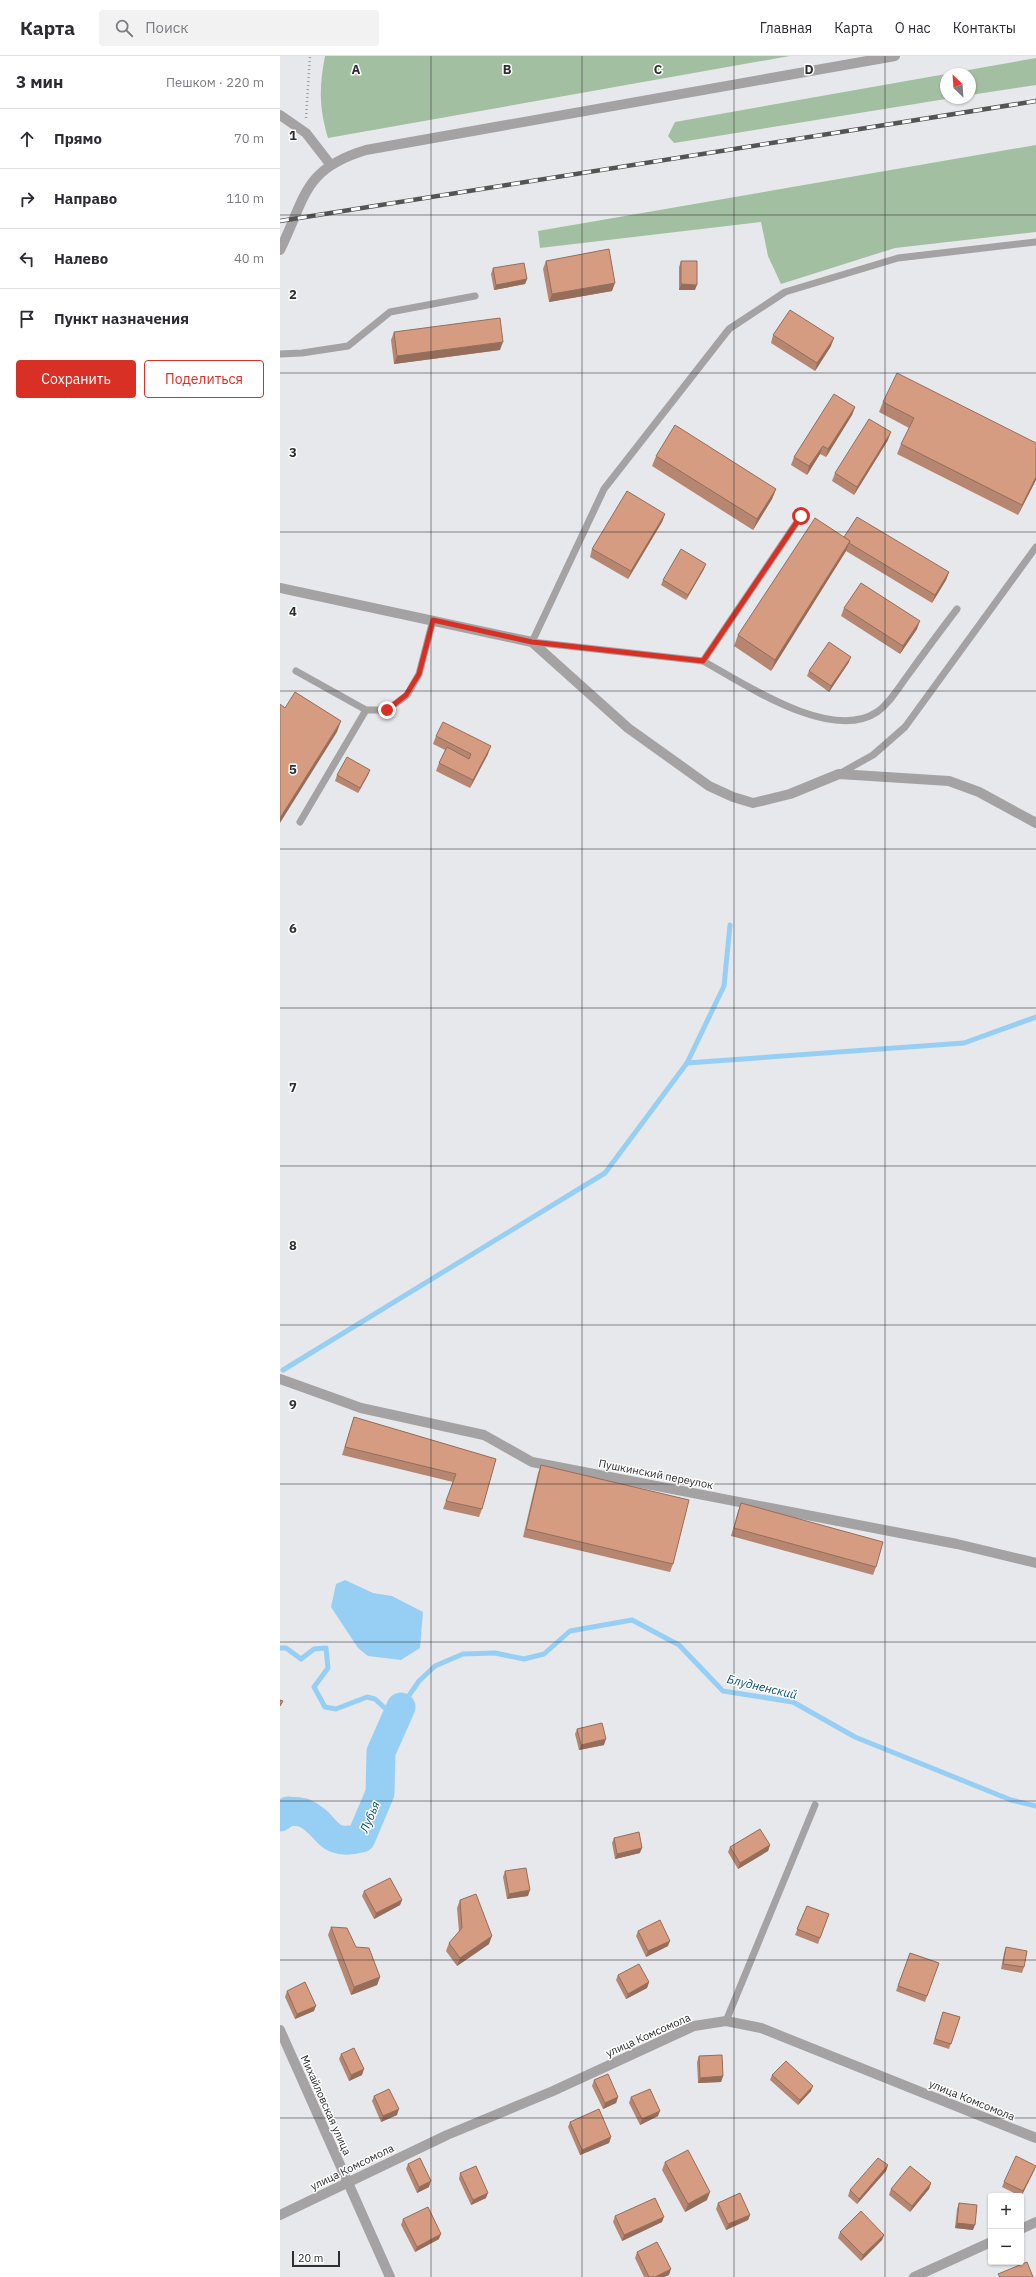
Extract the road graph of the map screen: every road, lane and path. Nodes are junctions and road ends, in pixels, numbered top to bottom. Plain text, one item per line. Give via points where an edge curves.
1 (310, 56) edge
2 (895, 56) edge
3 (280, 115) edge
4 (306, 133) junction
5 (330, 164) junction
6 (1036, 242) edge
7 (280, 250) edge
8 (475, 296) dead end
9 (280, 354) edge
10 (801, 516) dead end
11 (1036, 547) edge
12 (280, 588) edge
13 (957, 608) dead end
14 (433, 620) junction
15 (532, 642) junction
16 (703, 661) junction
17 (296, 671) dead end
18 (366, 710) junction
19 (839, 774) junction
20 (300, 822) dead end
21 (1036, 823) edge
22 (280, 1379) edge
23 (1036, 1563) edge
24 (815, 1805) dead end
25 (726, 2021) junction
26 (280, 2030) edge
27 (1036, 2138) edge
28 (347, 2182) junction
29 (280, 2215) edge
30 (1036, 2222) edge
31 (1024, 2228) edge
32 (988, 2243) edge
33 (390, 2277) edge
34 (914, 2277) edge

1 - 4 path
2 - 5 street via 366,150
3 - 4 street
4 - 5 street
5 - 7 street via 317,174 310,186
6 - 15 lane via 898,258 785,292 730,330 604,488
8 - 9 lane via 390,312 348,346
10 - 16 lane
11 - 19 lane via 905,727 873,754
12 - 14 street
13 - 16 lane via 891,697 876,712 856,720 815,716 783,705
14 - 15 street
14 - 18 lane via 419,674 406,695 387,710
15 - 16 lane
15 - 19 street via 628,728 709,786 733,797 753,803 790,794
17 - 18 lane
18 - 20 lane
19 - 21 street via 949,781 979,792
22 - 23 street, Пушкинский переулок via 361,1408 484,1435 532,1462 957,1544
24 - 25 lane
25 - 27 street, улица Комсомола via 761,2028
25 - 28 street, улица Комсомола via 694,2026
26 - 28 street, Михайловская улица
28 - 29 street, улица Комсомола
28 - 33 street, Михайловская улица
30 - 31 street
32 - 34 street

